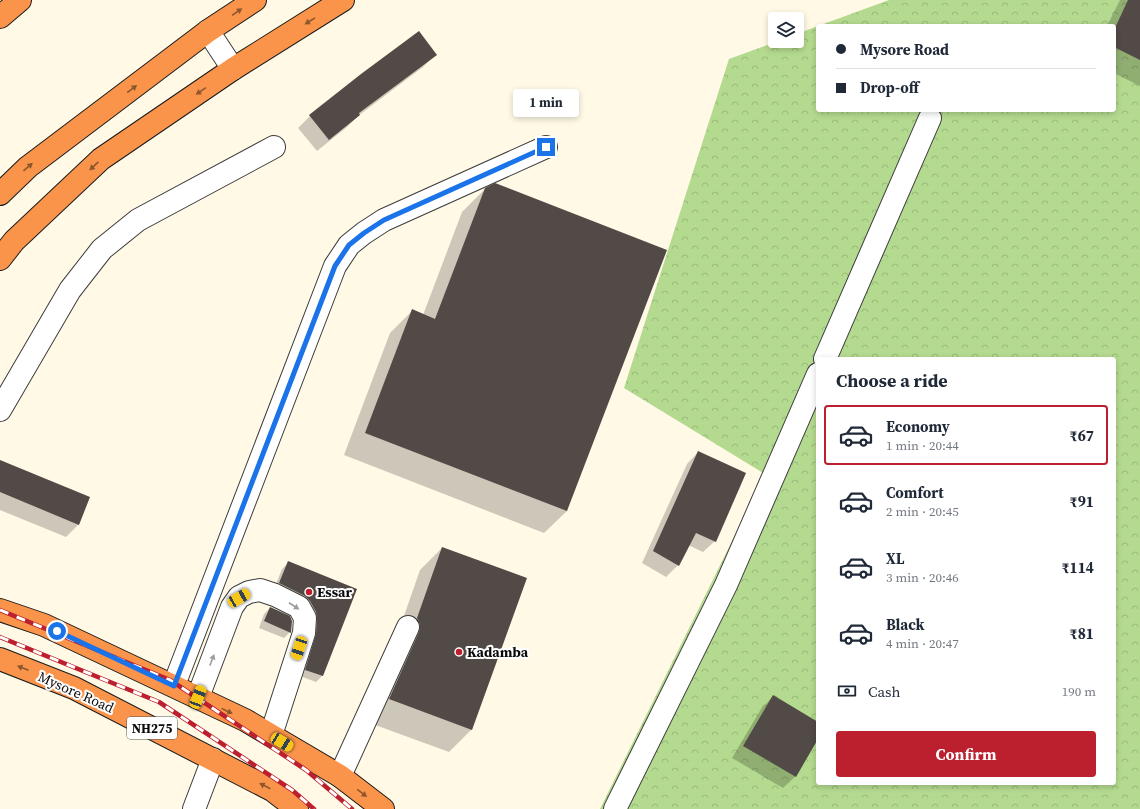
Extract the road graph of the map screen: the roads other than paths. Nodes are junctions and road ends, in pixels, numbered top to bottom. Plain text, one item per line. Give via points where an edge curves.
1 (20, 0) edge
2 (255, 0) edge
3 (343, 0) edge
4 (0, 17) edge
5 (208, 31) junction
6 (233, 69) junction
7 (930, 118) dead end
8 (274, 147) dead end
9 (546, 147) dead end
10 (0, 194) edge
11 (0, 259) edge
12 (825, 357) edge
13 (816, 379) edge
14 (0, 410) edge
15 (0, 596) edge
16 (0, 610) edge
17 (44, 625) junction
18 (408, 627) dead end
19 (0, 659) edge
20 (174, 686) junction
21 (198, 697) junction
22 (271, 735) junction
23 (212, 759) junction
24 (340, 776) junction
25 (194, 809) edge
26 (297, 809) edge
27 (383, 809) edge
28 (615, 809) edge

1 - 4 highway
5 -> 2 highway
3 -> 6 highway
5 - 6 lane
10 -> 5 highway via 28,166
6 -> 11 highway via 101,159 14,241
7 - 12 lane
8 - 14 lane via 138,220 102,249 70,290
9 - 20 lane via 384,220 349,245 335,266
13 - 28 lane via 726,585
15 - 17 highway
16 - 17 highway
17 - 20 highway
18 - 24 lane
23 -> 19 highway, Mysore Road / NH275 via 74,688
20 - 21 highway
21 -> 22 highway
21 -> 22 lane via 232,607 239,598 249,592 260,590 299,607 305,618 304,633
22 - 24 highway
23 - 25 lane
26 -> 23 highway, Mysore Road / NH275 via 272,790
24 -> 27 highway

